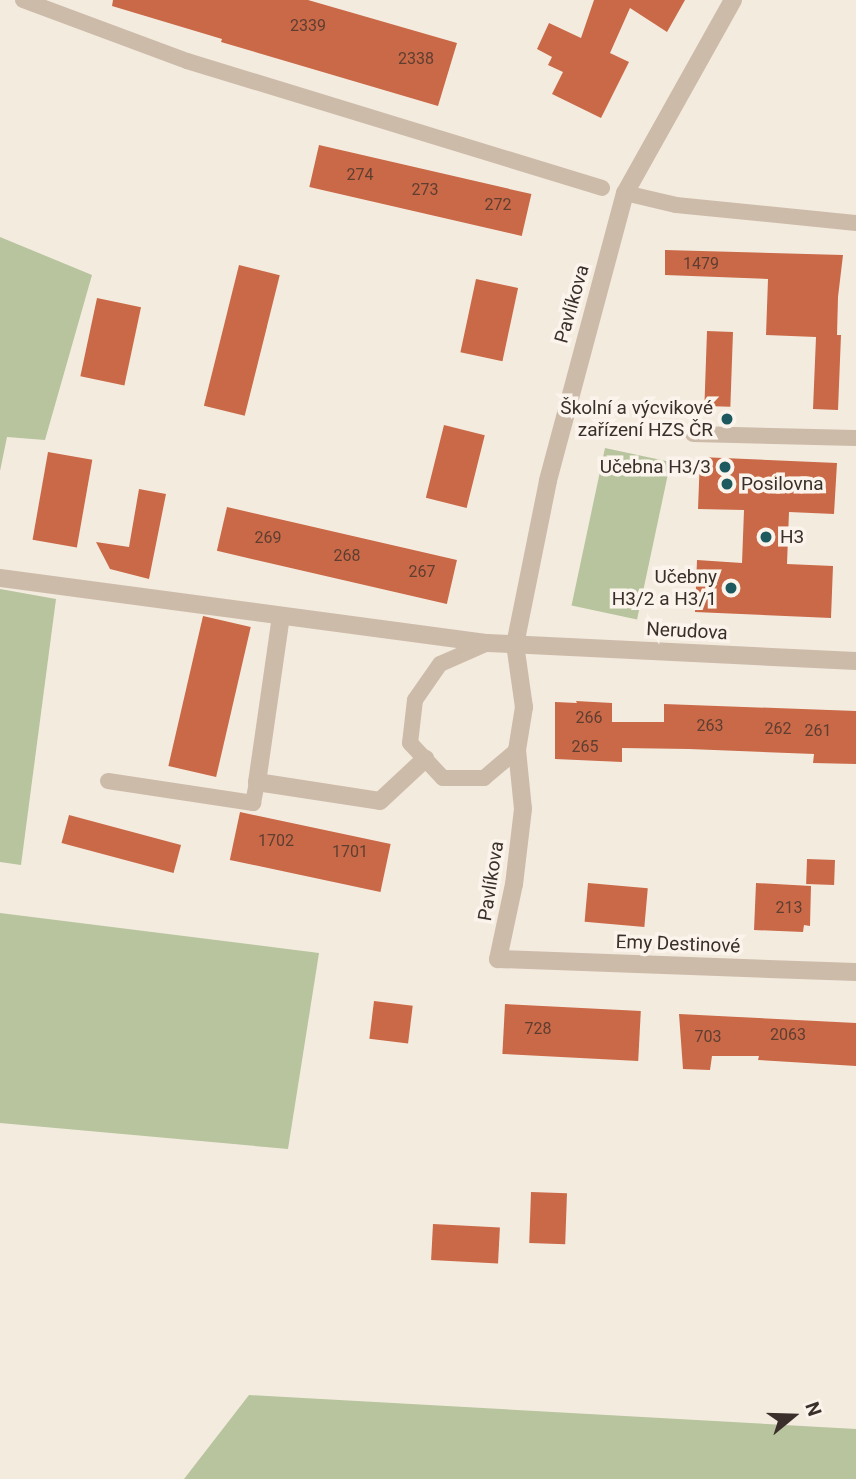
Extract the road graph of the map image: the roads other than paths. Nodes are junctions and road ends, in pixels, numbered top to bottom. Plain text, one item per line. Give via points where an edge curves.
1 (23, 0) edge
2 (733, 0) edge
3 (602, 188) dead end
4 (625, 193) junction
5 (856, 223) edge
6 (693, 434) dead end
7 (856, 438) edge
8 (0, 578) edge
9 (281, 616) junction
10 (488, 643) junction
11 (515, 644) junction
12 (856, 661) edge
13 (517, 750) junction
14 (425, 759) junction
15 (107, 781) dead end
16 (257, 782) junction
17 (498, 959) joint
18 (856, 972) edge

1 - 3 lane via 187,61
2 - 4 street, Pavlíkova
4 - 5 lane via 676,205
4 - 11 street, Pavlíkova via 566,408
6 - 7 lane
8 - 9 street
9 - 10 street
9 - 16 street
10 - 11 street
10 - 14 lane via 440,664 415,701 410,743
11 - 12 street, Nerudova
11 - 13 street, Pavlíkova via 524,707
13 - 14 lane via 484,778 443,778
13 - 17 street, Pavlíkova via 523,808 514,884
14 - 16 street via 380,801
15 - 16 lane via 253,803
17 - 18 street, Emy Destinové

